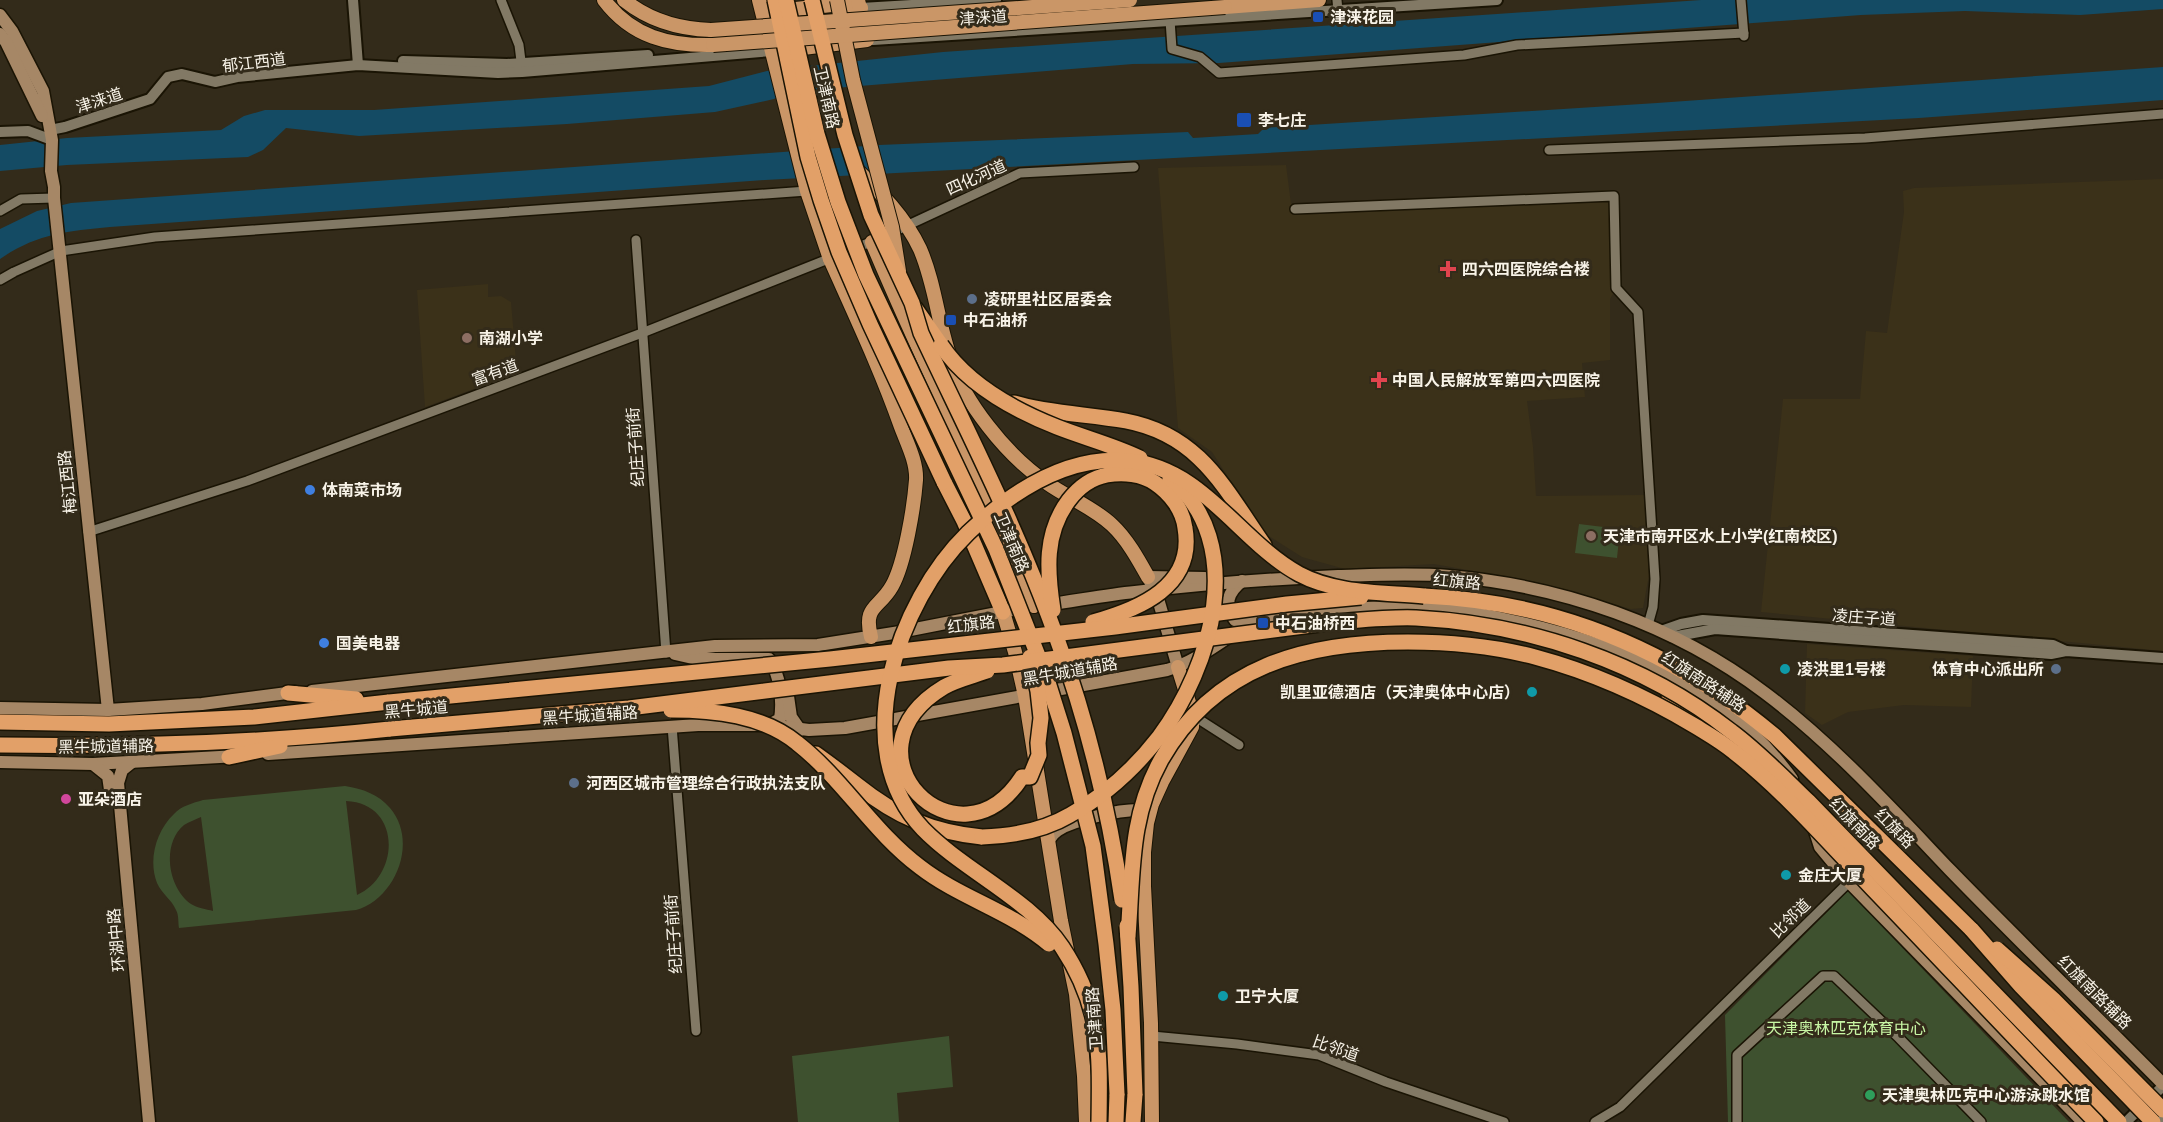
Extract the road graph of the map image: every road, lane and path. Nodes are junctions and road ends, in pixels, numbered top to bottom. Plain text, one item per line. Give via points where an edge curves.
1 (353, 0) edge
2 (359, 0) edge
3 (501, 0) edge
4 (604, 0) edge
5 (624, 0) edge
6 (759, 0) edge
7 (775, 0) edge
8 (786, 0) edge
9 (812, 0) edge
10 (837, 0) edge
11 (996, 0) edge
12 (1130, 0) edge
13 (1319, 0) edge
14 (1497, 0) edge
15 (1741, 0) edge
16 (918, 3) edge
17 (860, 4) edge
18 (1337, 5) edge
19 (0, 15) edge
20 (764, 19) junction
21 (1170, 24) junction
22 (0, 34) edge
23 (867, 40) junction
24 (771, 50) junction
25 (818, 52) junction
26 (361, 63) junction
27 (521, 68) junction
28 (155, 93) joint
29 (2163, 114) edge
30 (0, 132) edge
31 (51, 135) junction
32 (1549, 150) dead end
33 (1134, 167) dead end
34 (807, 190) junction
35 (54, 192) junction
36 (1295, 209) dead end
37 (0, 211) edge
38 (906, 225) junction
39 (636, 240) dead end
40 (872, 242) junction
41 (61, 251) junction
42 (830, 259) junction
43 (899, 276) junction
44 (0, 280) edge
45 (905, 304) junction
46 (642, 333) junction
47 (1005, 400) junction
48 (88, 532) junction
49 (1269, 552) junction
50 (1397, 574) junction
51 (1243, 580) junction
52 (1151, 584) junction
53 (1424, 596) junction
54 (1396, 607) junction
55 (1028, 610) junction
56 (1003, 612) junction
57 (1248, 622) junction
58 (1648, 625) junction
59 (1061, 634) junction
60 (1666, 634) junction
61 (871, 637) junction
62 (805, 646) junction
63 (666, 653) junction
64 (2163, 658) edge
65 (830, 659) joint
66 (1004, 665) junction
67 (1178, 667) junction
68 (1654, 682) junction
69 (288, 693) junction
70 (1025, 696) junction
71 (389, 702) junction
72 (0, 708) edge
73 (629, 708) junction
74 (108, 710) junction
75 (1200, 720) joint
76 (0, 722) edge
77 (769, 725) junction
78 (672, 726) junction
79 (1191, 732) junction
80 (324, 736) junction
81 (799, 737) junction
82 (0, 745) edge
83 (1239, 746) dead end
84 (1733, 751) junction
85 (229, 757) junction
86 (0, 762) edge
87 (133, 762) junction
88 (93, 764) junction
89 (1147, 824) junction
90 (1048, 841) junction
91 (1849, 882) junction
92 (1972, 930) junction
93 (1128, 936) junction
94 (1076, 970) junction
95 (1950, 970) junction
96 (696, 1031) dead end
97 (1152, 1036) junction
98 (2040, 1041) junction
99 (2163, 1085) edge
100 (2163, 1110) edge
101 (2163, 1118) edge
102 (142, 1122) edge
103 (149, 1122) edge
104 (1086, 1122) edge
105 (1099, 1122) edge
106 (1116, 1122) edge
107 (1133, 1122) edge
108 (1152, 1122) edge
109 (1504, 1122) edge
110 (1595, 1122) edge
111 (1737, 1122) edge
112 (1981, 1122) edge
113 (2083, 1122) edge
114 (2096, 1122) edge
115 (2119, 1122) edge
116 (2126, 1122) edge
117 (2153, 1122) edge
118 (2158, 1122) edge

1 - 26 street
2 - 26 street
3 - 27 street via 519,45
4 - 13 main road, bridge via 639,31 671,42 698,45
5 - 12 main road, bridge via 660,22 711,30
6 - 20 main road
7 - 56 highway, bridge via 808,157 839,252
8 - 55 highway, 卫津南路, bridge via 817,134 866,274
9 - 43 highway, 卫津南路, bridge via 844,135
10 - 43 main road, bridge via 853,80 892,227
11 - 16 street, 津涞道
14 - 18 street, 津涞道
15 - 21 street via 1744,33 1517,45 1464,55 1219,73 1200,57 1172,49
16 - 17 street, 津涞道
17 - 20 main road via 785,10 768,14
17 - 23 main road
18 - 21 street, 津涞道
19 - 31 main road via 43,90
20 - 24 main road
21 - 23 street, 津涞道
22 - 31 main road
23 - 25 main road
24 - 25 main road
24 - 27 street, 郁江西道
24 - 34 main road
25 - 38 main road, bridge via 843,152
26 - 27 street, 郁江西道 via 433,70
26 - 28 street, 郁江西道 via 215,82 182,74 168,76
28 - 31 street, 津涞道 via 150,99
29 - 32 street via 1865,138
30 - 31 street
31 - 35 main road, 梅江西路
33 - 38 street, 四化河道 via 1020,173
34 - 41 street via 167,236
34 - 42 main road
35 - 37 street via 21,199
35 - 41 main road, 梅江西路
36 - 58 street via 1614,196 1616,288 1638,312 1655,579
38 - 40 street, 富有道
38 - 52 main road via 926,265 955,371 988,426 1034,473 1113,525
39 - 46 street, 纪庄子前街
40 - 42 street, 富有道
40 - 45 main road
41 - 44 street
41 - 48 main road, 梅江西路
42 - 45 main road via 860,282
42 - 46 street, 富有道
42 - 61 main road via 891,399 915,472 901,566 889,591 869,614
43 - 45 highway, 卫津南路, bridge
45 - 47 highway, bridge via 959,369
45 - 55 main road via 1002,528
45 - 59 highway, 卫津南路, bridge
46 - 48 street, 富有道 via 247,481
46 - 63 street, 纪庄子前街
47 - 49 highway, bridge via 1056,413 1128,421 1180,441 1213,472
47 - 81 highway, bridge via 1058,428 1107,444 1156,467 1187,496 1209,535 1215,566 1212,616 1193,676 1173,715 1139,761 1088,804 1037,830 1005,837 965,836 923,826 881,803
48 - 74 main road, 梅江西路
49 - 53 highway, bridge via 1294,571 1324,584
49 - 94 highway, bridge via 1201,492 1168,471 1130,461 1088,463 1034,483 979,522 930,581 907,622 892,672 886,711 887,755 899,792 924,830 1040,922
50 - 51 main road, 红旗南路辅路
50 - 54 main road
50 - 58 main road, 红旗南路辅路 via 1501,583 1606,608
51 - 52 main road, 红旗南路辅路
51 - 57 main road via 1230,592 1229,601 1235,620
52 - 55 main road, 红旗南路辅路 via 1116,595
52 - 67 main road
53 - 59 highway, 红旗路, bridge via 1346,598
53 - 92 highway, 红旗路 via 1463,598 1556,617 1629,642 1698,679 1775,736
54 - 57 main road, 红旗南路辅路
54 - 91 main road, 红旗南路辅路 via 1467,612 1562,632 1622,653 1678,680 1732,717 1782,765 1796,784 1820,847
55 - 56 main road
55 - 66 highway, bridge via 1040,705 1039,755 1033,771 1030,777 1022,777 1002,800 981,811 953,813 931,805 914,791 903,771 900,748 908,724 914,713 945,686
55 - 106 highway, 卫津南路, bridge via 1093,846 1112,999
56 - 61 main road
56 - 70 main road
57 - 67 main road, 红旗南路辅路
58 - 60 main road, 红旗南路辅路
59 - 59 highway, bridge via 1049,578 1049,556 1052,533 1063,508 1079,488 1100,477 1130,474 1155,483 1172,499 1184,522 1187,544 1177,574 1143,604
59 - 65 highway, 红旗路, bridge
59 - 93 highway, 卫津南路, bridge via 1113,843
60 - 64 street, 凌庄子道 via 1714,628 2051,654 2066,651
60 - 99 main road, 红旗南路辅路 via 1739,674 1808,729
61 - 62 main road
62 - 63 main road via 715,646
62 - 81 main road via 783,656 789,709
63 - 69 main road
63 - 77 main road via 697,659 769,659 776,669 782,710 780,719
65 - 71 highway, 黑牛城道, bridge
66 - 68 highway, 红旗南路, bridge via 1387,618 1448,620 1508,631 1572,647
66 - 73 highway, 黑牛城道, bridge via 949,668
67 - 70 main road, 黑牛城道辅路
67 - 79 main road via 1192,712
68 - 84 highway, bridge
68 - 98 highway, 红旗南路, bridge via 1723,725 1769,763
69 - 71 highway
69 - 74 main road
70 - 81 main road, 黑牛城道辅路
70 - 90 main road
71 - 76 highway, 黑牛城道 via 243,717 110,724
72 - 74 main road
73 - 80 highway, 黑牛城道, bridge
73 - 81 highway, bridge via 729,714
75 - 79 main road
75 - 83 street
77 - 78 main road, 黑牛城道辅路
77 - 81 main road, 黑牛城道辅路
78 - 85 main road, 黑牛城道辅路
78 - 96 street, 纪庄子前街
79 - 89 main road via 1162,782
80 - 82 highway, 黑牛城道 via 122,746
80 - 85 highway
81 - 94 highway, bridge via 882,834 920,867 1029,927
84 - 93 highway, bridge via 1631,692 1557,663 1512,652 1469,644 1389,642 1336,645 1300,653 1260,668 1225,689 1192,718 1169,747 1148,789 1137,823
84 - 95 highway, bridge via 1801,814
85 - 87 main road, 黑牛城道辅路
86 - 88 main road, 黑牛城道辅路
87 - 88 main road, 黑牛城道辅路
87 - 103 main road, 环湖中路 via 122,770 118,783
88 - 102 main road, 环湖中路 via 110,782
89 - 90 main road via 1138,810 1119,811 1064,827
89 - 97 main road via 1144,886
90 - 104 main road via 1076,994
91 - 110 street, 比邻道 via 1620,1107
91 - 113 main road, 红旗南路辅路
92 - 100 highway, bridge via 2053,999
92 - 117 highway, bridge via 1998,962
93 - 107 highway, 卫津南路, bridge
94 - 105 highway, bridge via 1094,1017
95 - 98 highway, bridge
95 - 114 highway, bridge
97 - 108 main road
97 - 109 street, 比邻道 via 1319,1055
98 - 115 highway, 红旗南路, bridge
99 - 116 street
101 - 118 street
111 - 112 street via 1737,1055 1823,976 1834,976

